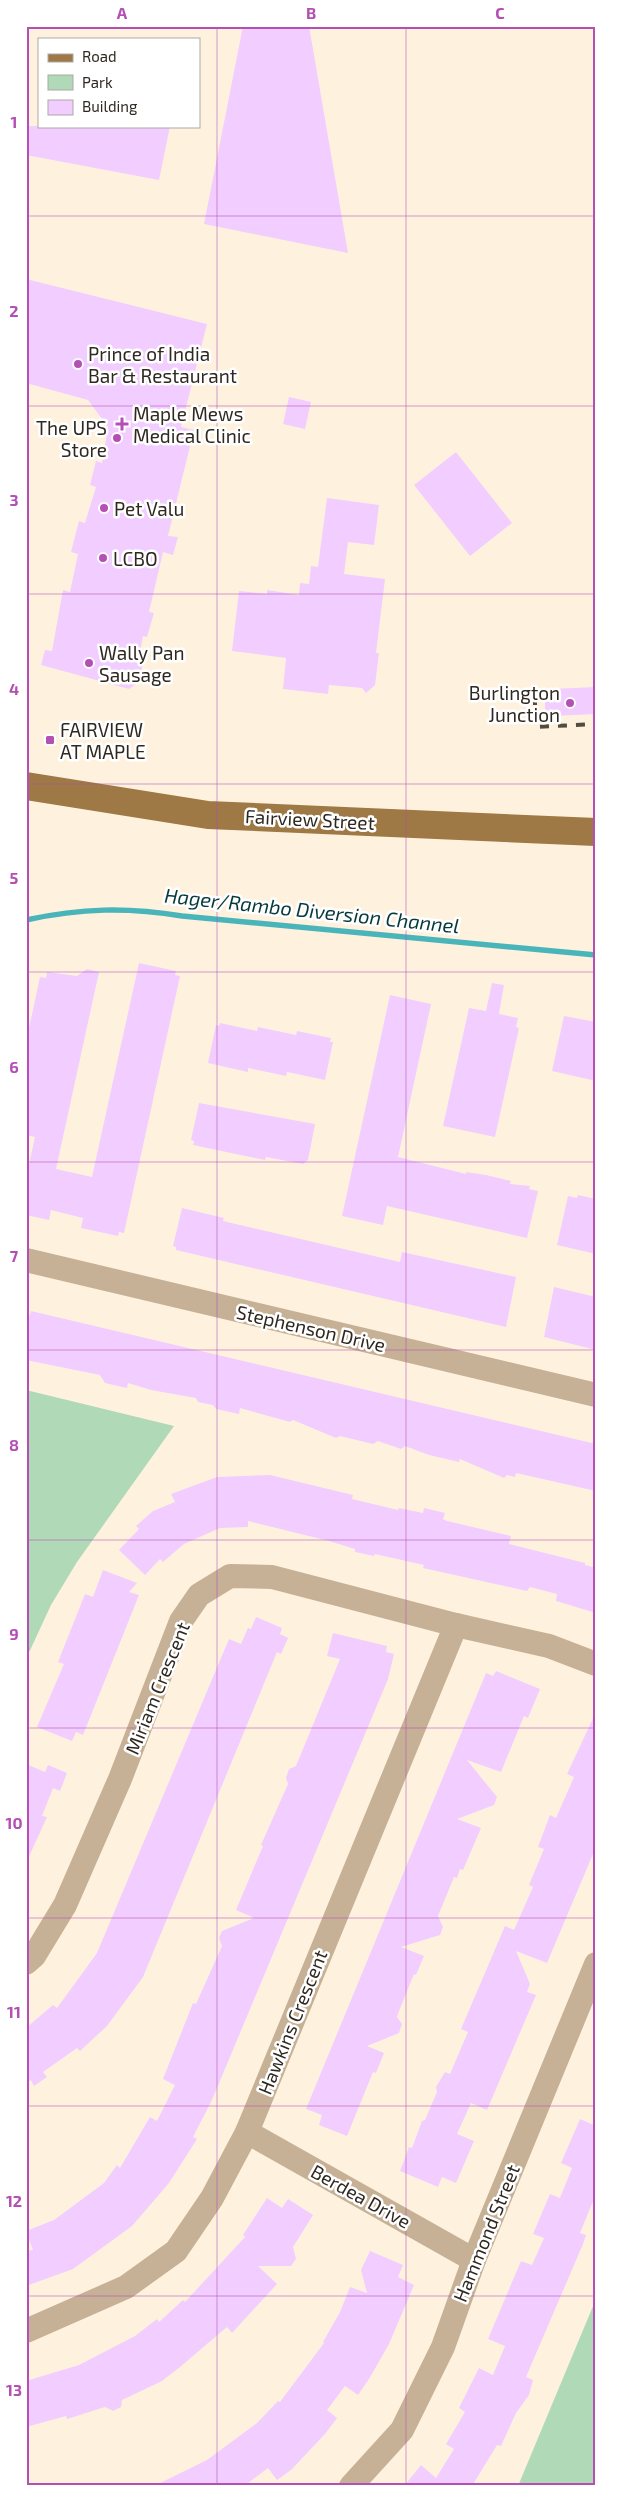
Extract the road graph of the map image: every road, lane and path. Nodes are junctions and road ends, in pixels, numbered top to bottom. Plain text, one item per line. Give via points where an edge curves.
1 (26, 786) edge
2 (596, 832) edge
3 (26, 1260) edge
4 (596, 1395) edge
5 (456, 1625) junction
6 (596, 1664) edge
7 (26, 1963) edge
8 (596, 1964) edge
9 (247, 2132) junction
10 (474, 2260) junction
11 (26, 2331) edge
12 (351, 2486) edge

1 - 2 main road, Fairview Street via 208,814
3 - 4 street, Stephenson Drive
5 - 6 street, Miriam Crescent via 549,1646
5 - 7 street, Miriam Crescent via 272,1577 230,1576 199,1595 181,1621 120,1779 65,1905 34,1956
5 - 9 street, Hawkins Crescent
8 - 10 street, Hammond Street
9 - 10 street, Berdea Drive
9 - 11 street, Hawkins Crescent via 212,2198 176,2251 126,2287
10 - 12 street, Hammond Street via 443,2347 402,2430

